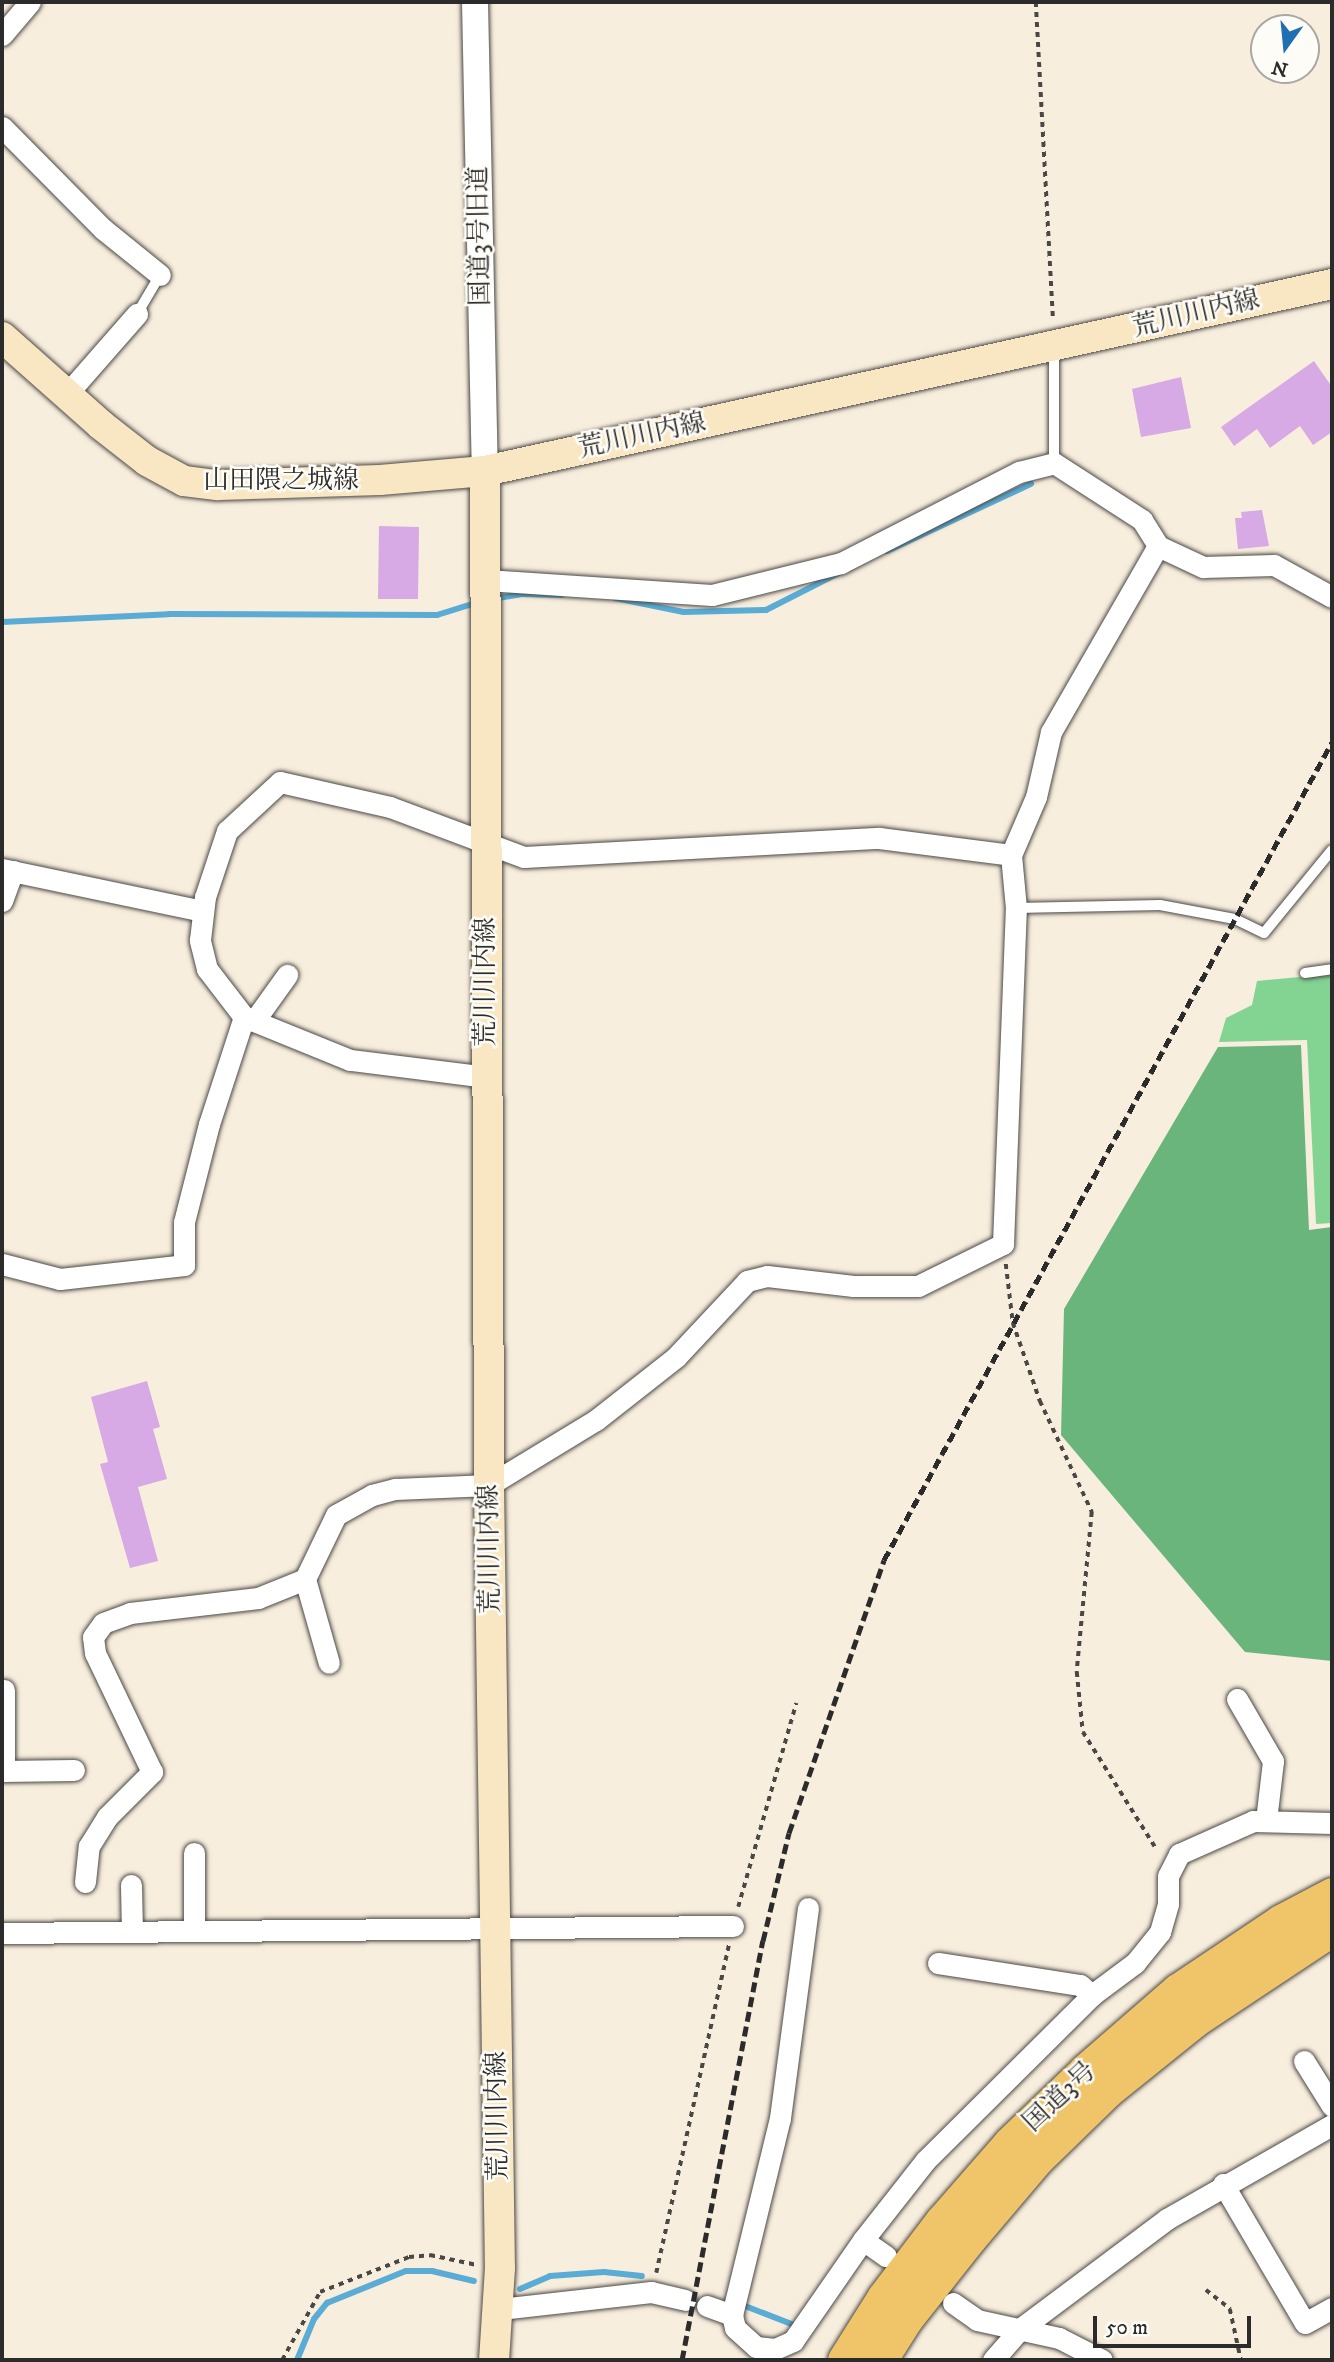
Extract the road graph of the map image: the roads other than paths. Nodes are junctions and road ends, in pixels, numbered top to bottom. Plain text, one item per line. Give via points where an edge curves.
1 (30, 2) edge
2 (475, 2) edge
3 (2, 35) edge
4 (2, 127) edge
5 (160, 275) joint
6 (1332, 284) edge
7 (137, 314) joint
8 (2, 337) edge
9 (1054, 346) junction
10 (66, 395) junction
11 (1054, 463) junction
12 (485, 471) junction
13 (1158, 546) junction
14 (486, 593) junction
15 (1332, 597) edge
16 (485, 846) junction
17 (1332, 850) edge
18 (1012, 855) junction
19 (7, 870) edge
20 (2, 901) edge
21 (1016, 908) junction
22 (203, 911) junction
23 (1332, 969) edge
24 (1305, 973) dead end
25 (287, 975) dead end
26 (249, 1019) junction
27 (487, 1077) junction
28 (2, 1264) edge
29 (489, 1485) junction
30 (305, 1579) junction
31 (330, 1663) dead end
32 (4, 1690) dead end
33 (1237, 1699) dead end
34 (74, 1770) dead end
35 (3, 1772) edge
36 (1266, 1821) junction
37 (1332, 1823) edge
38 (194, 1853) dead end
39 (85, 1882) dead end
40 (131, 1885) dead end
41 (1332, 1895) edge
42 (808, 1908) dead end
43 (496, 1926) junction
44 (733, 1926) road end
45 (1332, 1928) edge
46 (194, 1930) junction
47 (132, 1931) junction
48 (2, 1933) edge
49 (938, 1963) dead end
50 (1092, 1995) junction
51 (1304, 2061) dead end
52 (1332, 2106) edge
53 (1332, 2125) edge
54 (1223, 2184) junction
55 (863, 2240) junction
56 (886, 2256) dead end
57 (685, 2300) dead end
58 (953, 2303) dead end
59 (706, 2306) dead end
60 (1332, 2308) edge
61 (500, 2309) junction
62 (732, 2315) junction
63 (1020, 2329) junction
64 (754, 2354) edge
65 (494, 2360) edge
66 (845, 2360) edge
67 (880, 2360) edge
68 (993, 2360) edge
69 (1102, 2360) edge

1 - 3 street
2 - 12 street, 国道3号旧道
4 - 5 street via 103,229
5 - 7 lane
6 - 9 main road, 荒川川内線
7 - 10 street
8 - 10 main road, 山田隈之城線
9 - 11 lane
9 - 12 main road, 荒川川内線
10 - 12 main road, 山田隈之城線 via 148,461 184,481 299,483
11 - 13 street via 1142,520
11 - 14 street via 1019,472 841,563 712,595
12 - 14 main road, 荒川川内線
13 - 15 street via 1203,567 1274,565
13 - 18 street via 1051,733 1036,797
14 - 16 main road, 荒川川内線
16 - 18 street via 524,857 879,838
16 - 22 street via 390,807 280,782 227,831
16 - 27 main road, 荒川川内線
17 - 21 lane via 1264,933 1235,919 1160,905
18 - 21 street
19 - 20 street
19 - 22 street
21 - 29 street via 1003,1244 918,1286 853,1286 767,1276 747,1281 676,1357 596,1420
22 - 26 street via 200,940 207,970
23 - 24 lane
25 - 26 street
26 - 27 street via 350,1060
26 - 28 street via 209,1124 184,1222 184,1265 60,1279
27 - 29 main road, 荒川川内線
29 - 30 street via 395,1489 372,1495 337,1515
29 - 43 main road, 荒川川内線
30 - 31 street
30 - 39 street via 258,1598 130,1613 103,1623 93,1637 95,1653 152,1772 107,1817 89,1846
32 - 35 street
33 - 36 street via 1273,1761
34 - 35 street
36 - 37 street
36 - 50 street via 1253,1821 1179,1854 1173,1861 1160,1932 1135,1963
38 - 46 street
40 - 47 street
41 - 66 highway, 国道3号 via 1281,1922 1178,1991 1086,2071 1010,2144 942,2222 884,2298
42 - 62 street via 780,2118
43 - 44 street
43 - 46 street
43 - 61 main road, 荒川川内線
45 - 67 highway, 国道3号 via 1195,2019 1107,2090 1036,2159 905,2319
46 - 47 street
47 - 48 street
49 - 50 street via 1080,1985
50 - 55 street via 926,2161
51 - 52 street
53 - 54 street
54 - 60 street via 1305,2323
54 - 63 street via 1167,2219
55 - 56 street
55 - 64 street via 793,2341
57 - 61 street via 651,2292
58 - 63 street via 977,2320
59 - 62 street
61 - 65 main road, 荒川川内線
62 - 64 street via 735,2328
63 - 68 street
63 - 69 street via 1059,2338

